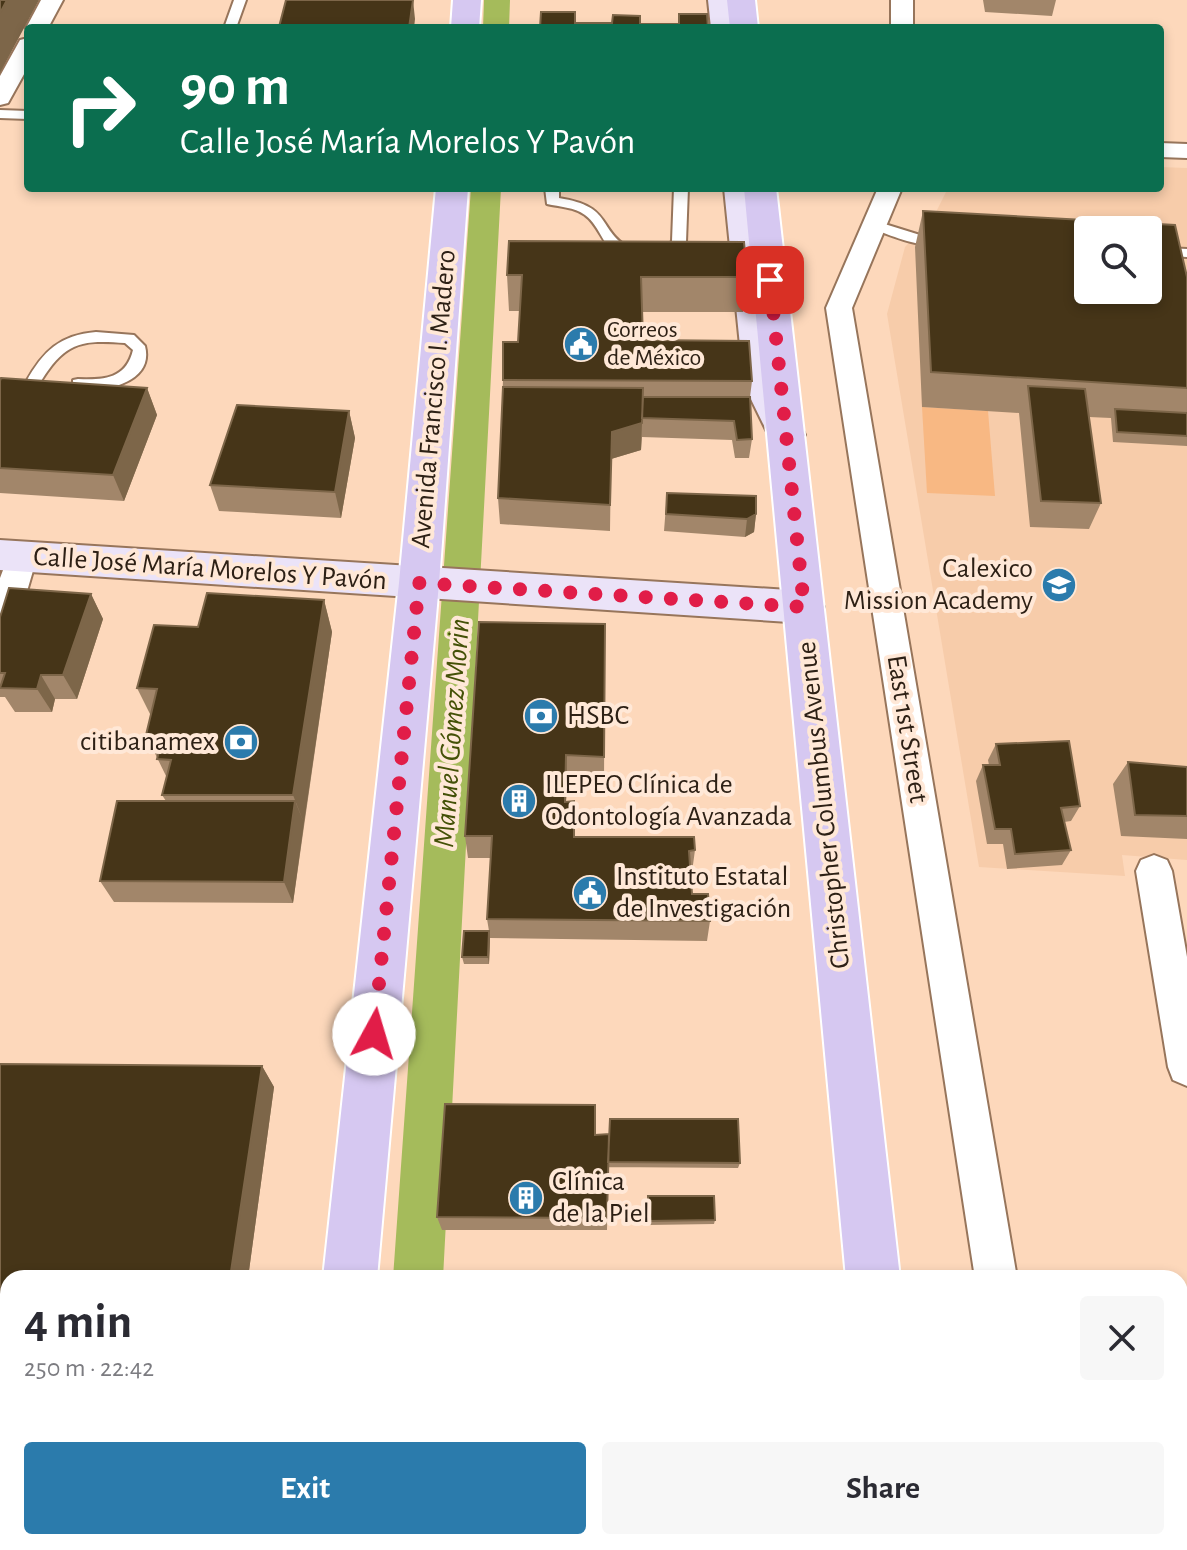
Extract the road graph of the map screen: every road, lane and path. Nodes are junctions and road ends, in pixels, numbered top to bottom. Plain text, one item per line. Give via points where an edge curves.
1 (52, 0) edge
2 (240, 0) edge
3 (467, 0) edge
4 (722, 0) edge
5 (741, 0) edge
6 (902, 0) edge
7 (39, 24) edge
8 (231, 24) edge
9 (465, 24) edge
10 (725, 24) edge
11 (744, 24) edge
12 (902, 24) edge
13 (24, 53) edge
14 (0, 98) edge
15 (0, 114) edge
16 (24, 115) edge
17 (1164, 150) edge
18 (1187, 151) edge
19 (452, 192) edge
20 (552, 192) edge
21 (681, 192) edge
22 (740, 192) edge
23 (760, 192) edge
24 (888, 192) edge
25 (875, 225) junction
26 (950, 240) edge
27 (1162, 252) edge
28 (1187, 253) edge
29 (41, 382) joint
30 (786, 435) junction
31 (11, 556) edge
32 (419, 583) junction
33 (804, 607) junction
34 (0, 629) edge
35 (1154, 871) dead end
36 (1187, 1067) edge
37 (351, 1270) edge
38 (872, 1270) edge
39 (995, 1270) edge

1 - 7 street
2 - 8 lane
3 - 9 main road
4 - 10 main road
5 - 11 main road
6 - 12 street
13 - 14 street
15 - 16 lane
17 - 18 street
19 - 32 main road, Avenida Francisco I. Madero
20 - 21 lane via 552,201 592,210 609,242 622,251 654,258 674,251 679,242
22 - 30 main road via 762,385
23 - 30 main road, Christopher Columbus Avenue
24 - 25 street, East 1st Street
25 - 26 lane via 919,239
25 - 39 street, East 1st Street via 839,308
27 - 28 lane
29 - 29 lane via 116,383 135,368 140,349 129,338 73,339 47,354
30 - 33 main road, Christopher Columbus Avenue
31 - 32 main road, Calle José María Morelos Y Pavón
31 - 34 street
32 - 33 main road, Calle José María Morelos Y Pavón
32 - 37 main road, Avenida Francisco I. Madero
33 - 38 main road, Christopher Columbus Avenue
35 - 36 street

